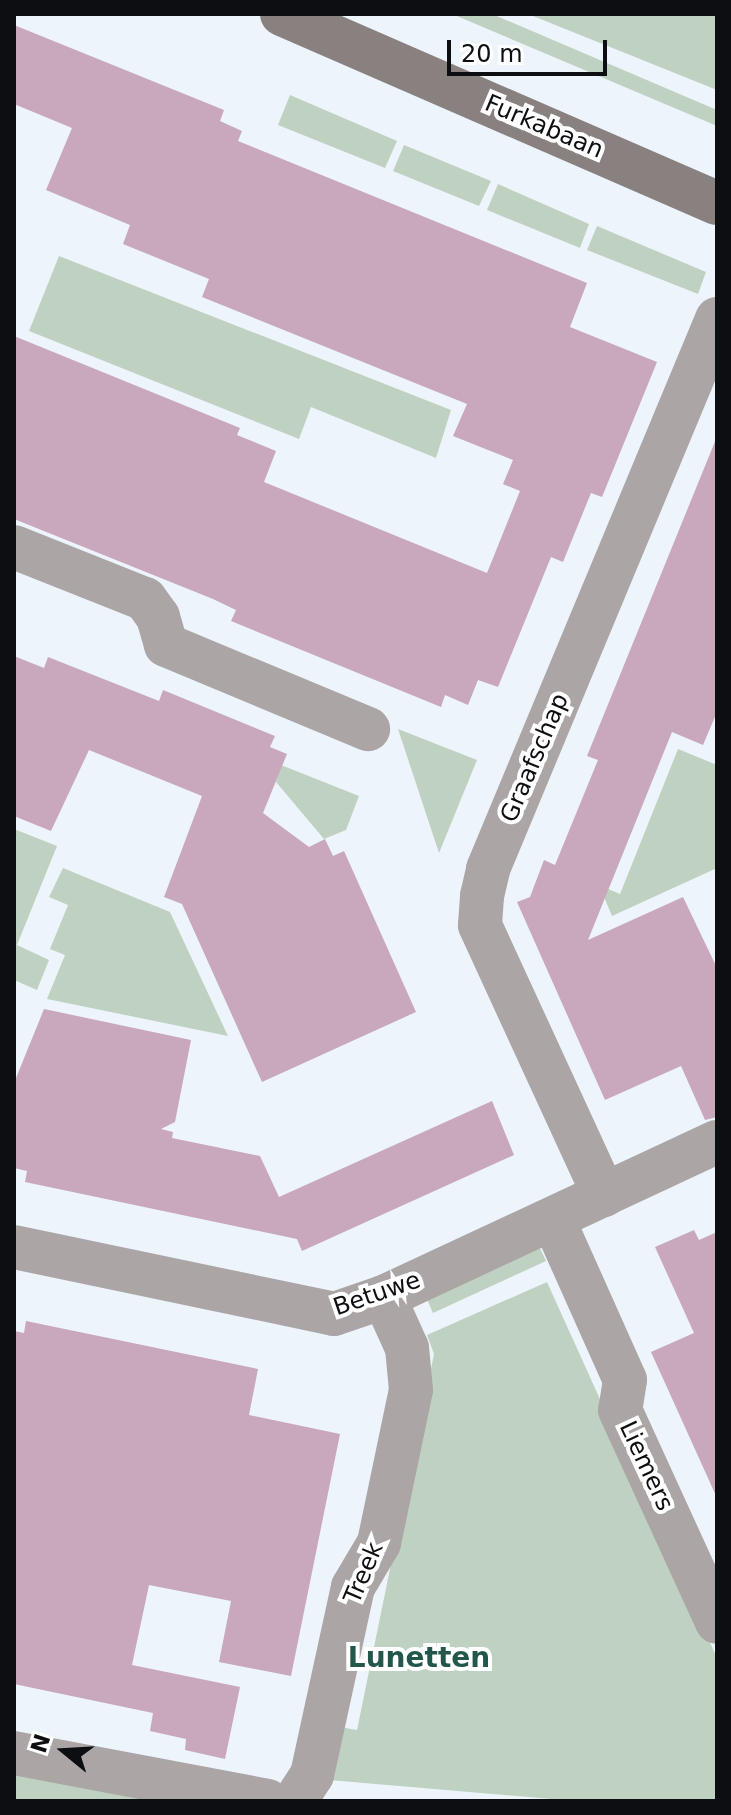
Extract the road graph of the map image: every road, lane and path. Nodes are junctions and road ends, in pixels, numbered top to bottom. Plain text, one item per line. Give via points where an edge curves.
1 (282, 14) edge
2 (717, 203) edge
3 (717, 319) edge
4 (14, 547) edge
5 (368, 729) dead end
6 (717, 1142) edge
7 (604, 1195) junction
8 (553, 1219) junction
9 (14, 1247) edge
10 (384, 1297) junction
11 (717, 1622) edge
12 (14, 1753) edge
13 (268, 1801) edge
14 (295, 1801) edge

1 - 2 street, Furkabaan
3 - 7 street, Graafschap via 488,869 482,896 480,925
4 - 5 street via 145,599 158,617 166,645
6 - 7 street, Betuwe
7 - 8 street, Betuwe
8 - 10 street, Betuwe
8 - 11 street, Liemers via 625,1380 620,1410
9 - 10 street, Betuwe via 301,1311 334,1314
10 - 14 street, Treek via 407,1348 411,1390 379,1543 353,1587 312,1775
12 - 13 street

